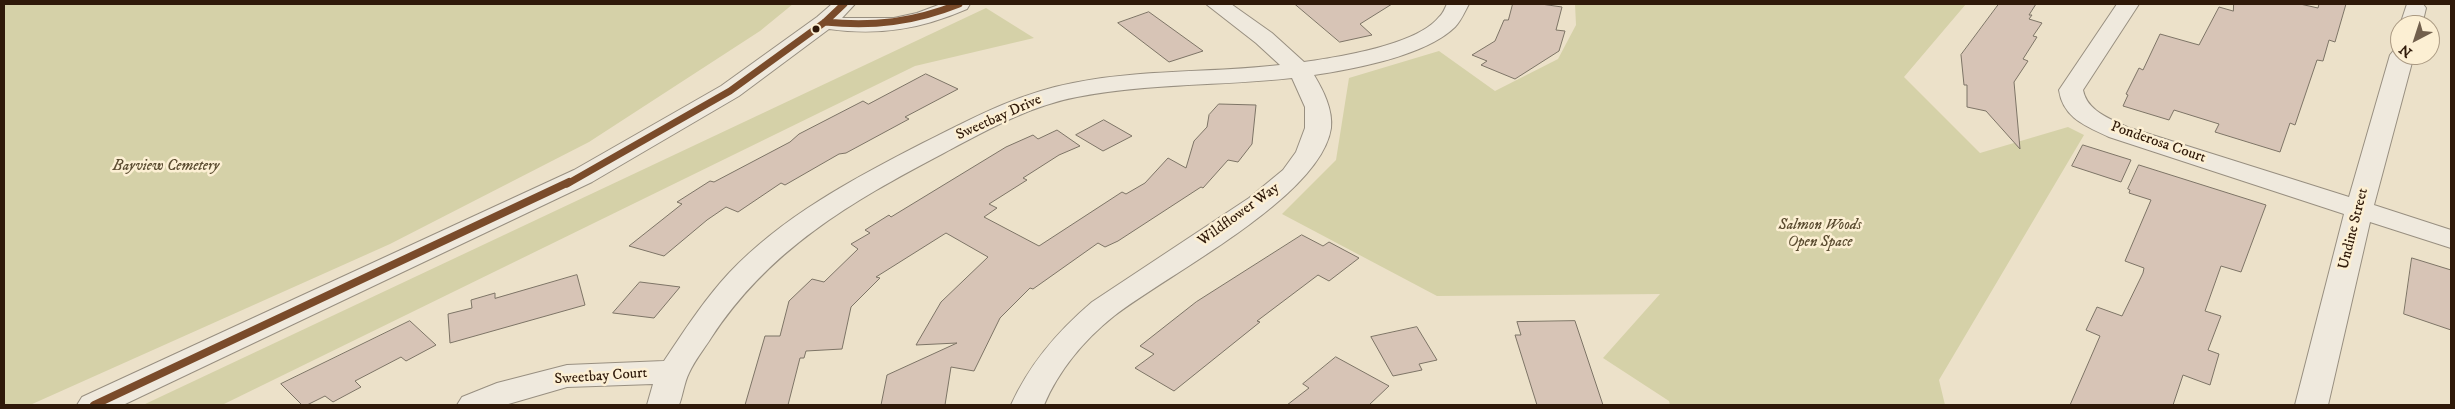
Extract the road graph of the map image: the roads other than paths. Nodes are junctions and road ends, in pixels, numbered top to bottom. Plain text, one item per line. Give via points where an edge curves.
1 (844, 4) edge
2 (959, 4) edge
3 (1217, 4) edge
4 (1458, 4) edge
5 (2128, 4) edge
6 (825, 22) junction
7 (2399, 65) edge
8 (1299, 70) junction
9 (2358, 209) junction
10 (2451, 239) edge
11 (673, 372) junction
12 (94, 405) edge
13 (474, 405) edge
14 (663, 405) edge
15 (1028, 405) edge
16 (2312, 405) edge

1 - 6 street
2 - 6 street via 920,21 897,25 851,26
3 - 8 street, Wildflower Way via 1264,38
4 - 8 street, Sweetbay Drive via 1448,22 1410,45 1338,64
5 - 9 street, Ponderosa Court via 2071,90 2074,103 2090,118 2118,132
6 - 12 street via 730,91 583,176
7 - 9 street, Undine Street
8 - 11 street, Sweetbay Drive via 1239,77 1108,84 1066,92 1013,108 872,180 776,244 739,280 710,316
8 - 15 street, Wildflower Way via 1317,107 1318,128 1309,153 1292,176 1259,204 1083,325 1056,355 1034,388
9 - 10 street, Ponderosa Court
9 - 16 street, Undine Street
11 - 13 street, Sweetbay Court via 567,376 509,391
11 - 14 street, Sweetbay Drive

